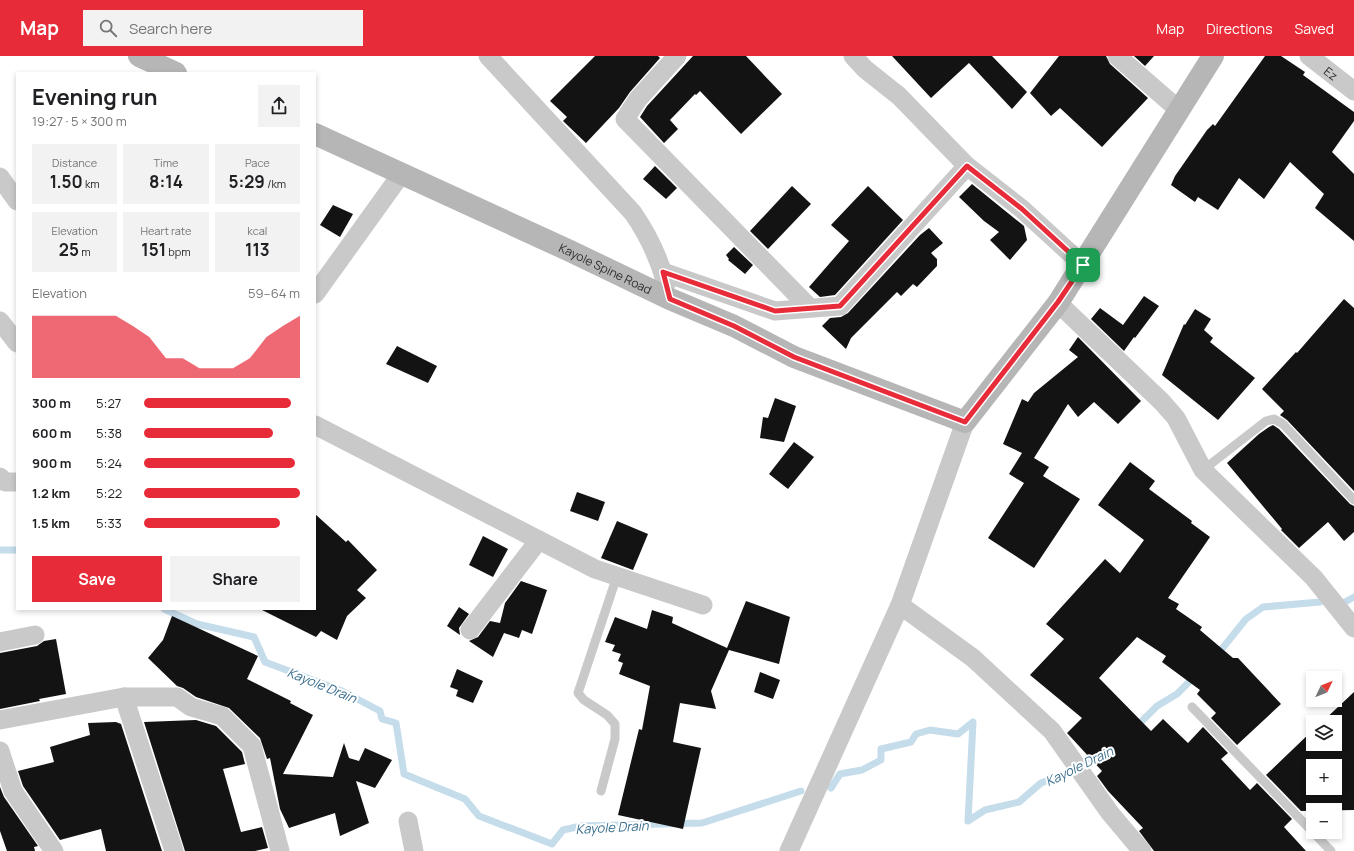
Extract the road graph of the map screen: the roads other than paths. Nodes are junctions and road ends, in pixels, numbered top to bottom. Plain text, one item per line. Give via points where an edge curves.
1 (139, 56) edge
2 (677, 56) edge
3 (853, 56) edge
4 (1117, 56) edge
5 (1213, 56) edge
6 (1309, 56) edge
7 (496, 59) edge
8 (174, 72) edge
9 (1354, 91) edge
10 (1179, 110) junction
11 (316, 134) edge
12 (967, 166) junction
13 (402, 173) junction
14 (0, 177) edge
15 (16, 200) edge
16 (1083, 265) junction
17 (663, 272) junction
18 (316, 293) edge
19 (670, 299) junction
20 (1058, 302) junction
21 (810, 308) junction
22 (0, 321) edge
23 (16, 342) edge
24 (965, 422) junction
25 (316, 426) edge
26 (1203, 470) junction
27 (0, 477) edge
28 (16, 482) edge
29 (1354, 500) edge
30 (539, 540) junction
31 (617, 576) junction
32 (703, 605) dead end
33 (900, 605) junction
34 (1354, 628) edge
35 (470, 630) dead end
36 (35, 635) dead end
37 (0, 642) edge
38 (124, 697) junction
39 (1192, 707) dead end
40 (0, 720) edge
41 (0, 751) edge
42 (601, 791) dead end
43 (408, 822) dead end
44 (54, 851) edge
45 (174, 851) edge
46 (280, 851) edge
47 (414, 851) edge
48 (789, 851) edge
49 (1142, 851) edge
50 (1331, 851) edge

1 - 8 main road
2 - 21 street via 638,98 624,118
3 - 12 street via 899,96
4 - 10 street
5 - 10 main road
6 - 9 street, Ez
7 - 17 street via 633,213 648,234
10 - 16 main road
11 - 13 main road, Kayole Spine Road
12 - 16 street via 1022,209
12 - 21 street via 840,306
13 - 18 street
13 - 19 main road, Kayole Spine Road
14 - 15 street
16 - 20 main road
17 - 19 street
17 - 21 street via 775,311
19 - 24 main road, Kayole Spine Road via 734,326 794,357
20 - 24 main road
20 - 26 street via 1176,418
22 - 23 street
24 - 33 street
25 - 30 street
26 - 29 lane via 1266,420 1274,420 1283,424
26 - 34 street via 1314,578
27 - 28 street via 5,482
30 - 31 street
30 - 35 street
31 - 32 street
31 - 42 lane via 578,693 615,724 615,739
33 - 48 street
33 - 49 street via 997,679 1052,731 1110,813
36 - 37 street
38 - 40 street
38 - 45 street
38 - 46 street via 177,697 191,707 222,716 252,746
39 - 50 lane
41 - 44 street via 13,791
43 - 47 street

